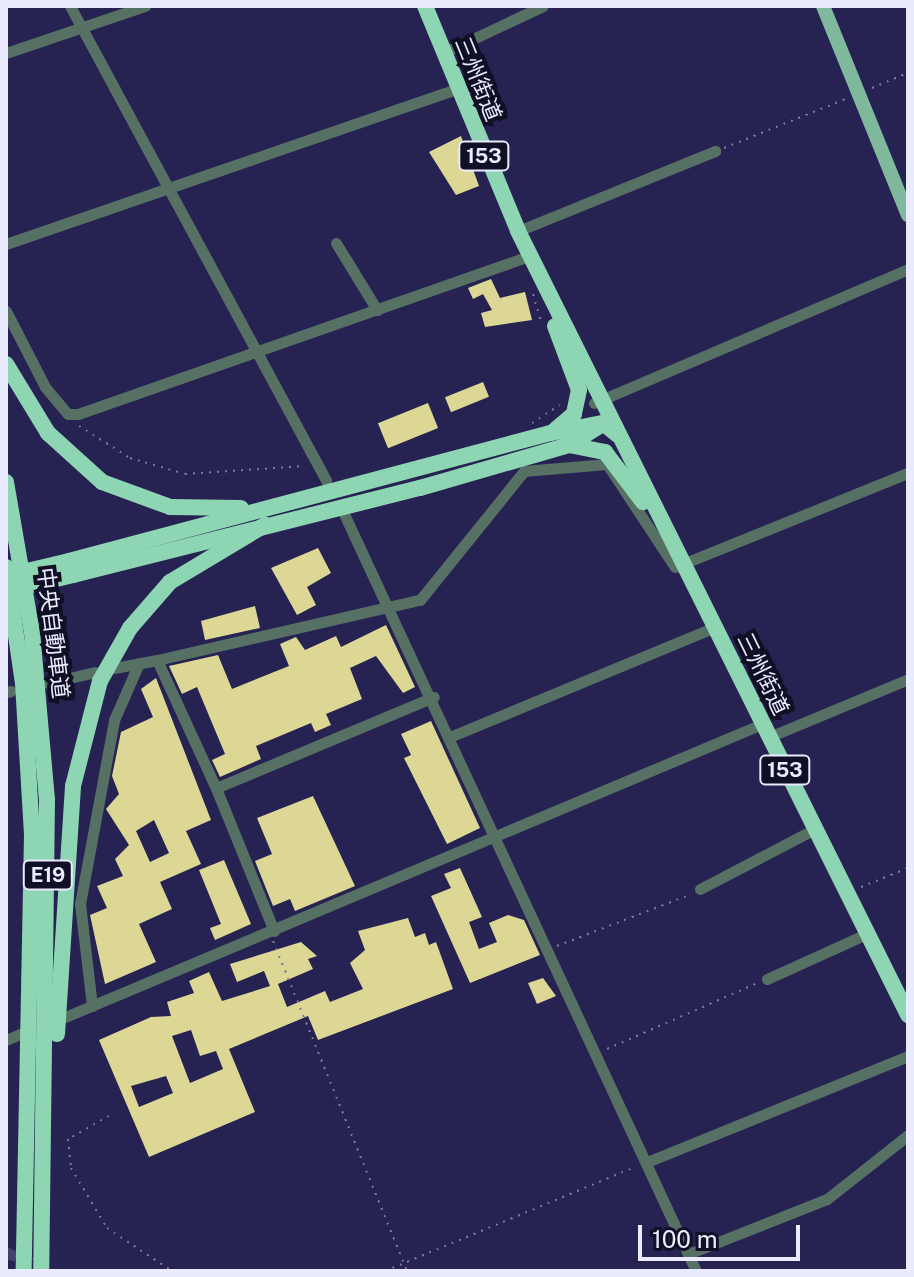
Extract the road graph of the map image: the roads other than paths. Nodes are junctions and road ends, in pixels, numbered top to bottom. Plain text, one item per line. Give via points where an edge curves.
1 (70, 6) edge
2 (145, 6) edge
3 (425, 6) edge
4 (543, 6) edge
5 (823, 6) edge
6 (81, 27) junction
7 (6, 53) edge
8 (443, 53) junction
9 (457, 89) junction
10 (715, 151) road end
11 (168, 188) junction
12 (908, 215) edge
13 (518, 231) junction
14 (336, 243) dead end
15 (6, 244) edge
16 (530, 256) junction
17 (908, 269) edge
18 (377, 310) junction
19 (6, 311) edge
20 (555, 326) junction
21 (257, 352) junction
22 (6, 364) edge
23 (598, 401) junction
24 (603, 423) junction
25 (551, 433) junction
26 (569, 445) junction
27 (630, 452) junction
28 (908, 473) edge
29 (326, 480) dead end
30 (6, 482) edge
31 (643, 502) junction
32 (269, 507) junction
33 (345, 516) dead end
34 (664, 524) junction
35 (265, 525) junction
36 (684, 564) junction
37 (6, 567) edge
38 (71, 568) junction
39 (6, 576) edge
40 (6, 591) edge
41 (393, 607) junction
42 (6, 624) edge
43 (715, 627) junction
44 (157, 660) junction
45 (139, 663) junction
46 (114, 668) dead end
47 (95, 672) dead end
48 (908, 679) edge
49 (48, 683) dead end
50 (434, 697) junction
51 (26, 716) junction
52 (766, 730) junction
53 (452, 736) junction
54 (216, 788) junction
55 (813, 830) junction
56 (500, 837) junction
57 (700, 889) road end
58 (272, 932) junction
59 (866, 934) junction
60 (767, 979) road end
61 (92, 1006) junction
62 (908, 1015) edge
63 (65, 1017) dead end
64 (20, 1034) dead end
65 (6, 1040) edge
66 (908, 1056) edge
67 (45, 1132) junction
68 (908, 1135) edge
69 (647, 1162) junction
70 (688, 1254) junction
71 (24, 1271) edge
72 (41, 1271) edge
73 (696, 1271) edge

1 - 6 street
2 - 6 street
3 - 8 highway, 三州街道 / 153
4 - 8 street
5 - 12 main road
6 - 7 street
6 - 11 street
8 - 9 highway, 三州街道 / 153
9 - 11 street
9 - 13 highway, 三州街道 / 153
10 - 13 street
11 - 15 street
11 - 21 street
13 - 16 highway, 三州街道 / 153
14 - 18 street
16 - 18 street
16 - 20 highway, 三州街道 / 153
16 - 23 highway, 三州街道 / 153
17 - 23 street
18 - 21 street
19 - 21 street via 34,368 68,414
20 - 23 highway, 三州街道 / 153
20 - 25 highway via 579,390 574,414
21 - 29 street
22 - 32 highway via 64,452 118,491 170,507
23 - 24 highway
23 - 27 highway, 三州街道 / 153
24 - 25 highway
24 - 26 highway
24 - 27 highway
24 - 31 highway, 三州街道 / 153
25 - 32 highway
26 - 31 highway via 605,452
26 - 35 highway
27 - 34 highway, 三州街道 / 153
28 - 36 street
30 - 67 highway, 中央自動車道 / E19 via 32,632 47,799
31 - 34 highway, 三州街道 / 153
32 - 38 highway
33 - 41 street
34 - 36 highway, 三州街道 / 153
35 - 38 highway
35 - 67 highway via 170,582 130,628 100,681 73,786 53,1119
36 - 41 street via 675,567 607,464 524,471 433,592
36 - 43 highway, 三州街道 / 153
37 - 51 highway, 中央自動車道 / E19
38 - 39 highway, bridge
38 - 40 highway, bridge
41 - 44 street
41 - 50 street
42 - 51 highway
43 - 52 highway, 三州街道 / 153
43 - 53 street
44 - 45 street
44 - 54 street
45 - 46 street
45 - 61 street via 114,720 80,904
47 - 49 street
48 - 52 street
50 - 53 street
50 - 54 street
51 - 71 highway, 中央自動車道 / E19 via 33,921
52 - 55 highway, 三州街道 / 153
52 - 56 street
53 - 56 street
54 - 58 street
55 - 57 street
55 - 59 highway, 三州街道 / 153
56 - 58 street
56 - 69 street
58 - 61 street
59 - 60 street
59 - 62 highway, 三州街道 / 153
61 - 63 street
64 - 65 street
66 - 69 street
67 - 72 highway, 中央自動車道 / E19
68 - 70 street via 827,1199
69 - 70 street
70 - 73 street

